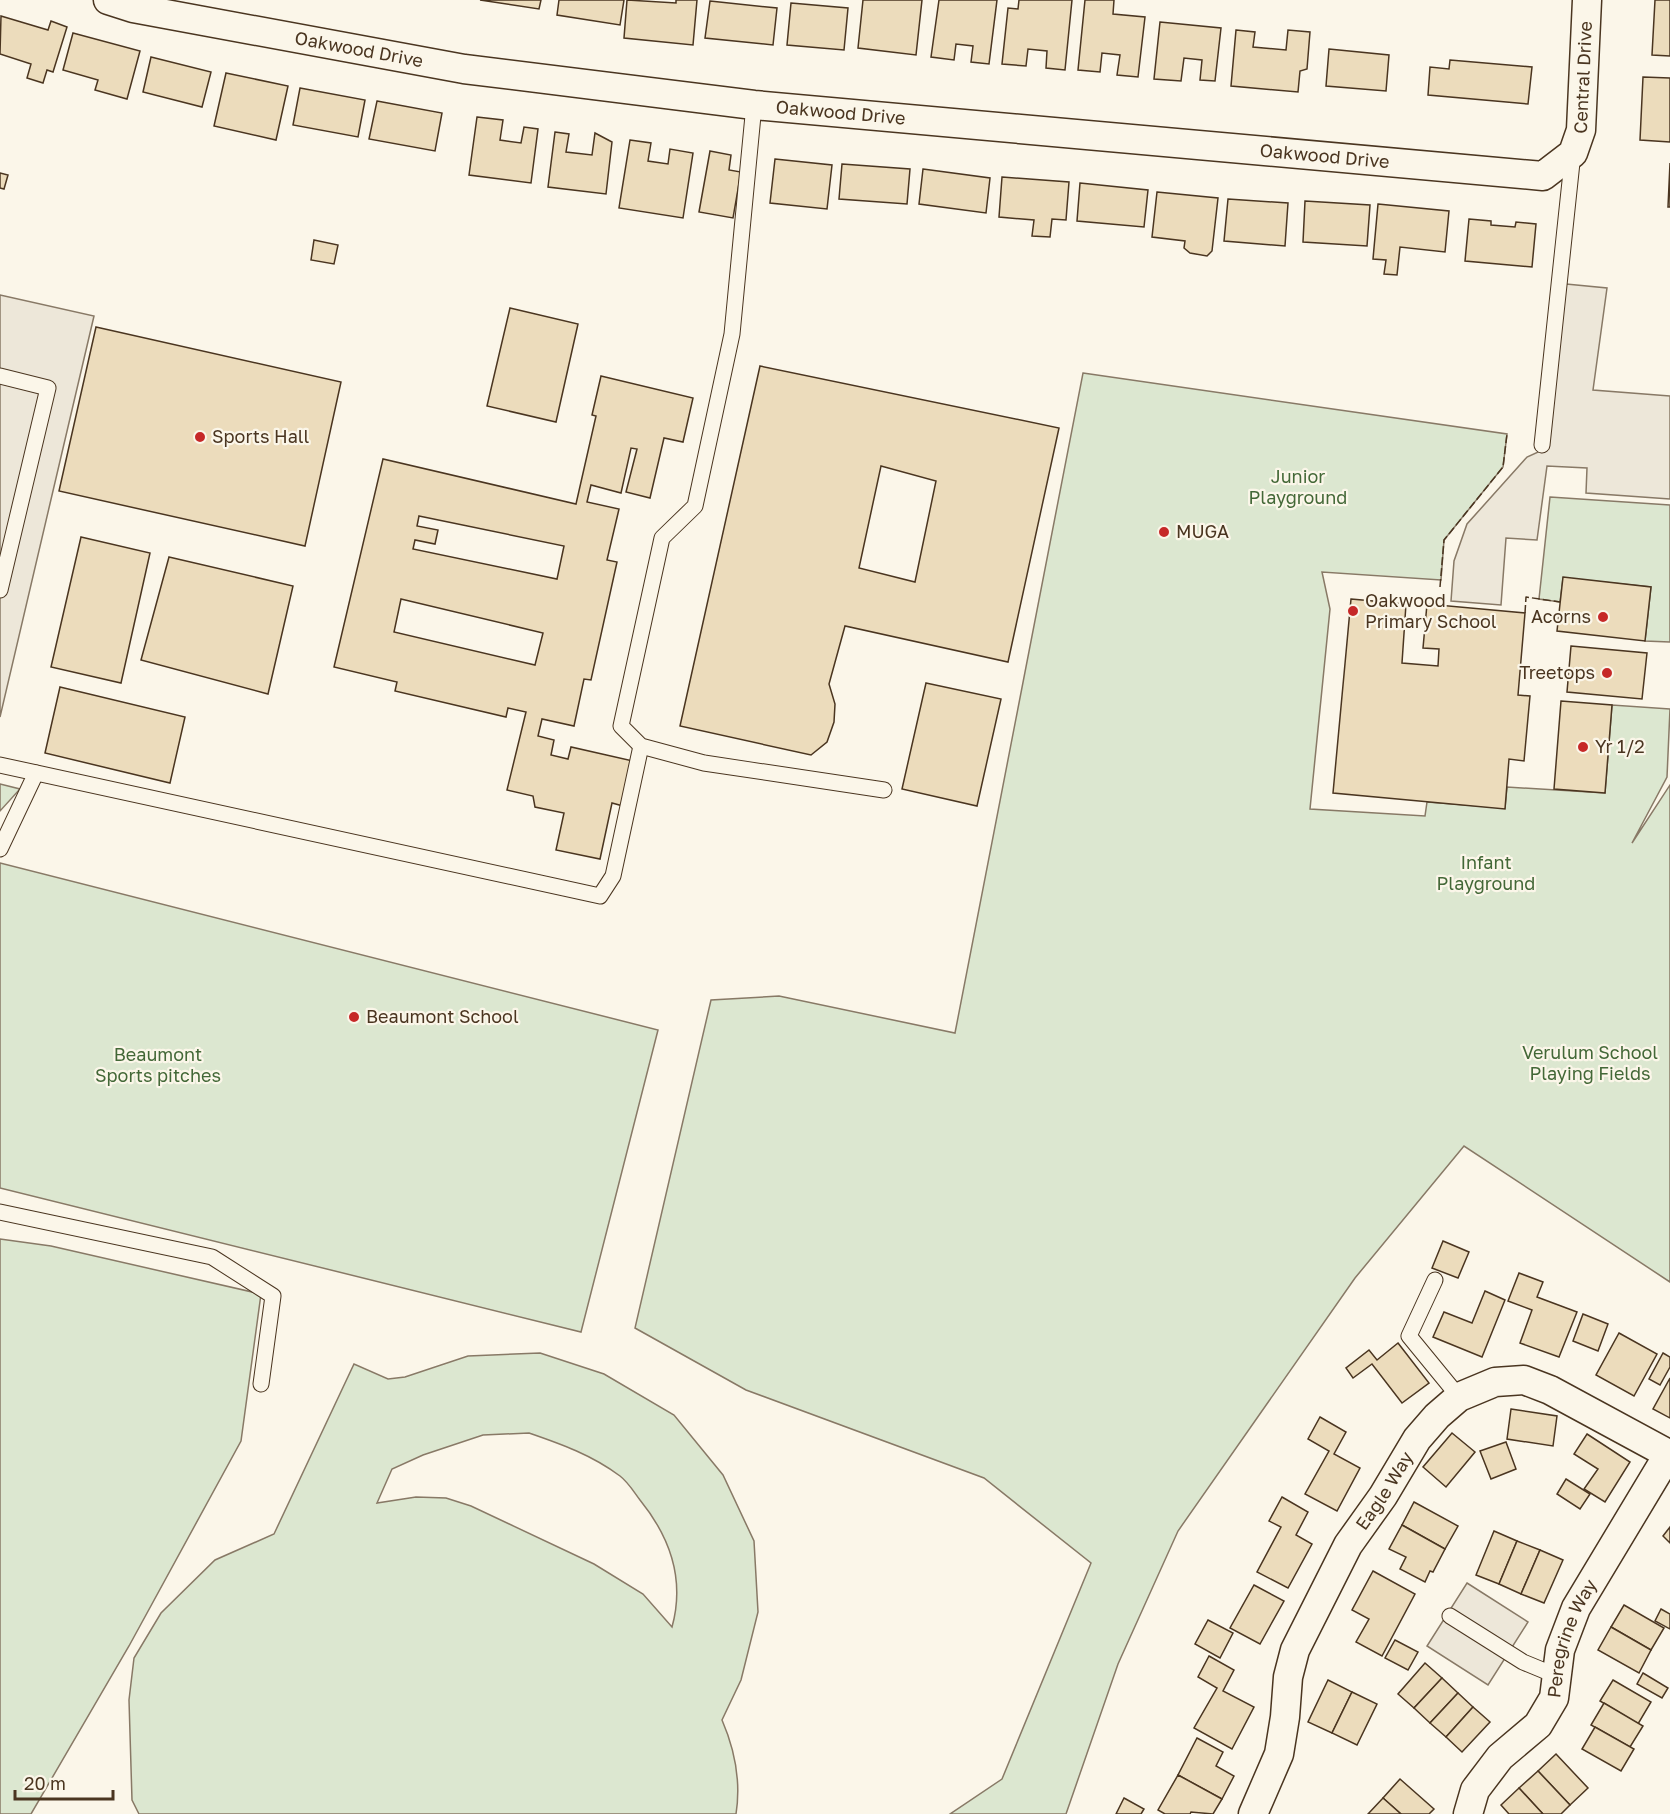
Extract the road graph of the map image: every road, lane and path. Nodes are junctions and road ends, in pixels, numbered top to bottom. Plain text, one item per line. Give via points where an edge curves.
1 (108, 0) edge
2 (1587, 0) edge
3 (754, 105) junction
4 (1573, 153) junction
5 (0, 376) edge
6 (1542, 445) dead end
7 (0, 590) edge
8 (642, 746) junction
9 (0, 765) edge
10 (36, 773) junction
11 (884, 790) dead end
12 (0, 849) edge
13 (0, 1212) edge
14 (1435, 1280) dead end
15 (261, 1384) dead end
16 (1459, 1397) junction
17 (1669, 1455) edge
18 (1450, 1616) dead end
19 (1557, 1676) junction
20 (1253, 1814) edge
21 (1468, 1814) edge

1 - 3 street, Oakwood Drive via 133,8 464,69
2 - 4 street, Central Drive via 1581,130
3 - 4 street, Oakwood Drive via 1542,176
3 - 8 lane via 728,357 696,506 662,538 621,726
4 - 6 lane
5 - 7 lane via 48,388
8 - 10 lane via 613,876 600,896
8 - 11 lane via 704,763
9 - 10 lane
10 - 12 lane
13 - 15 lane via 212,1257 273,1296
14 - 16 lane via 1409,1336
16 - 17 street, Eagle Way via 1495,1382 1524,1380 1550,1390
16 - 20 street, Eagle Way via 1417,1439 1348,1545 1295,1650 1279,1754
17 - 19 street, Peregrine Way via 1576,1608 1560,1650
18 - 19 lane via 1523,1662
19 - 21 street, Peregrine Way via 1554,1698 1538,1725 1500,1757 1475,1790

